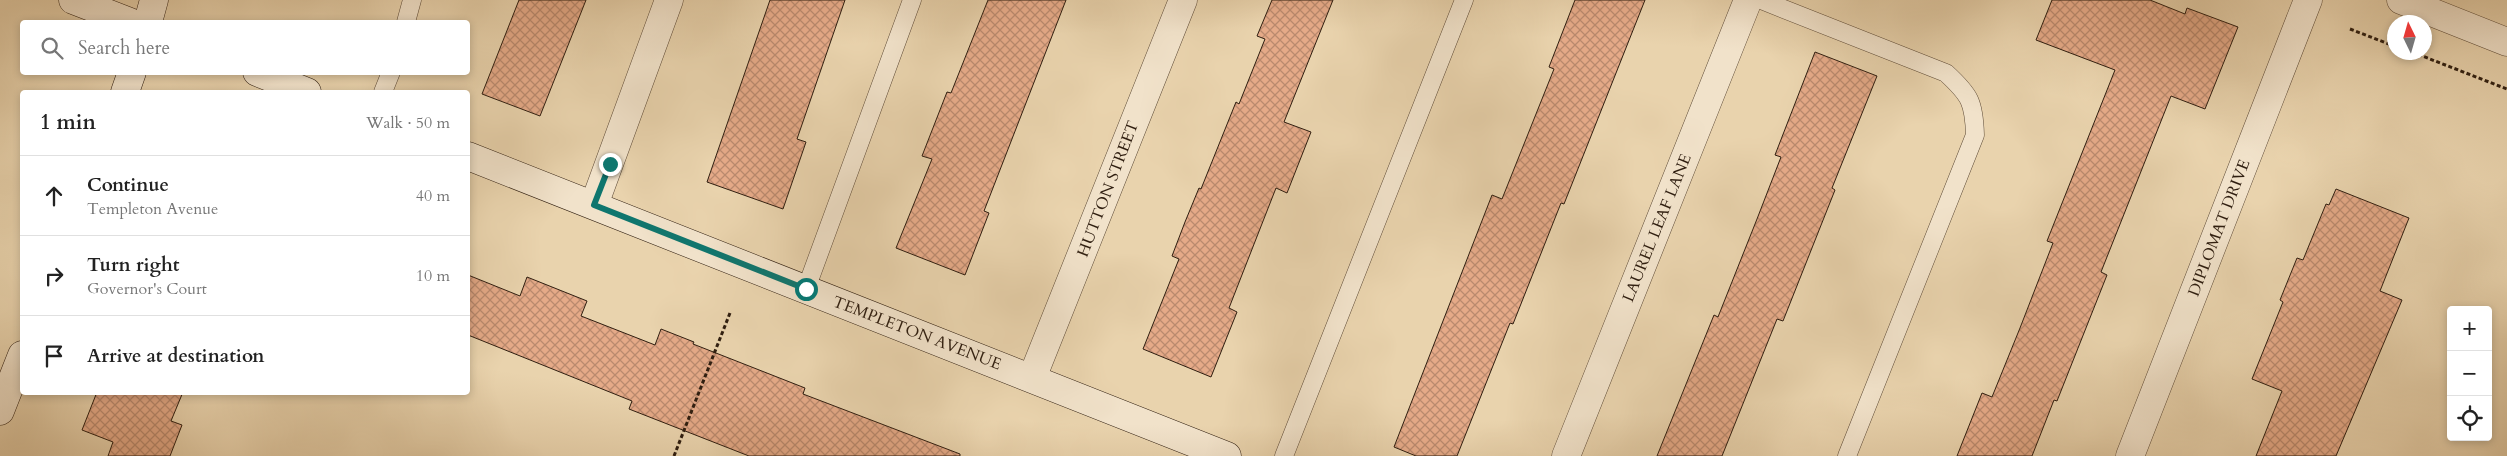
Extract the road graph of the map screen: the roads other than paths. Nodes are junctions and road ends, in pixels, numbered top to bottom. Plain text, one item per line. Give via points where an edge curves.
1 (73, 0) edge
2 (154, 0) edge
3 (412, 0) edge
4 (668, 0) edge
5 (912, 0) edge
6 (1183, 0) edge
7 (1464, 0) edge
8 (1748, 0) edge
9 (1761, 0) edge
10 (2308, 0) edge
11 (2401, 0) edge
12 (125, 20) edge
13 (149, 20) edge
14 (407, 20) edge
15 (2507, 42) edge
16 (131, 75) edge
17 (264, 75) edge
18 (390, 75) edge
19 (126, 90) edge
20 (302, 90) edge
21 (385, 90) edge
22 (470, 157) edge
23 (594, 205) junction
24 (806, 289) junction
25 (20, 360) edge
26 (1032, 378) junction
27 (0, 411) edge
28 (1227, 456) edge
29 (1284, 456) edge
30 (1566, 456) edge
31 (1847, 456) edge
32 (2130, 456) edge

1 - 12 street
2 - 13 street
3 - 14 lane
4 - 23 street
5 - 24 lane
6 - 26 street, HUTTON STREET
7 - 29 lane
8 - 30 street, LAUREL LEAF LANE
9 - 31 lane via 1946,73 1972,102 1975,135
10 - 32 street, DIPLOMAT DRIVE
11 - 15 street
16 - 19 street
17 - 20 street
18 - 21 lane
22 - 23 street, TEMPLETON AVENUE
23 - 24 street, TEMPLETON AVENUE
24 - 26 street, TEMPLETON AVENUE
25 - 27 street
26 - 28 street, TEMPLETON AVENUE

